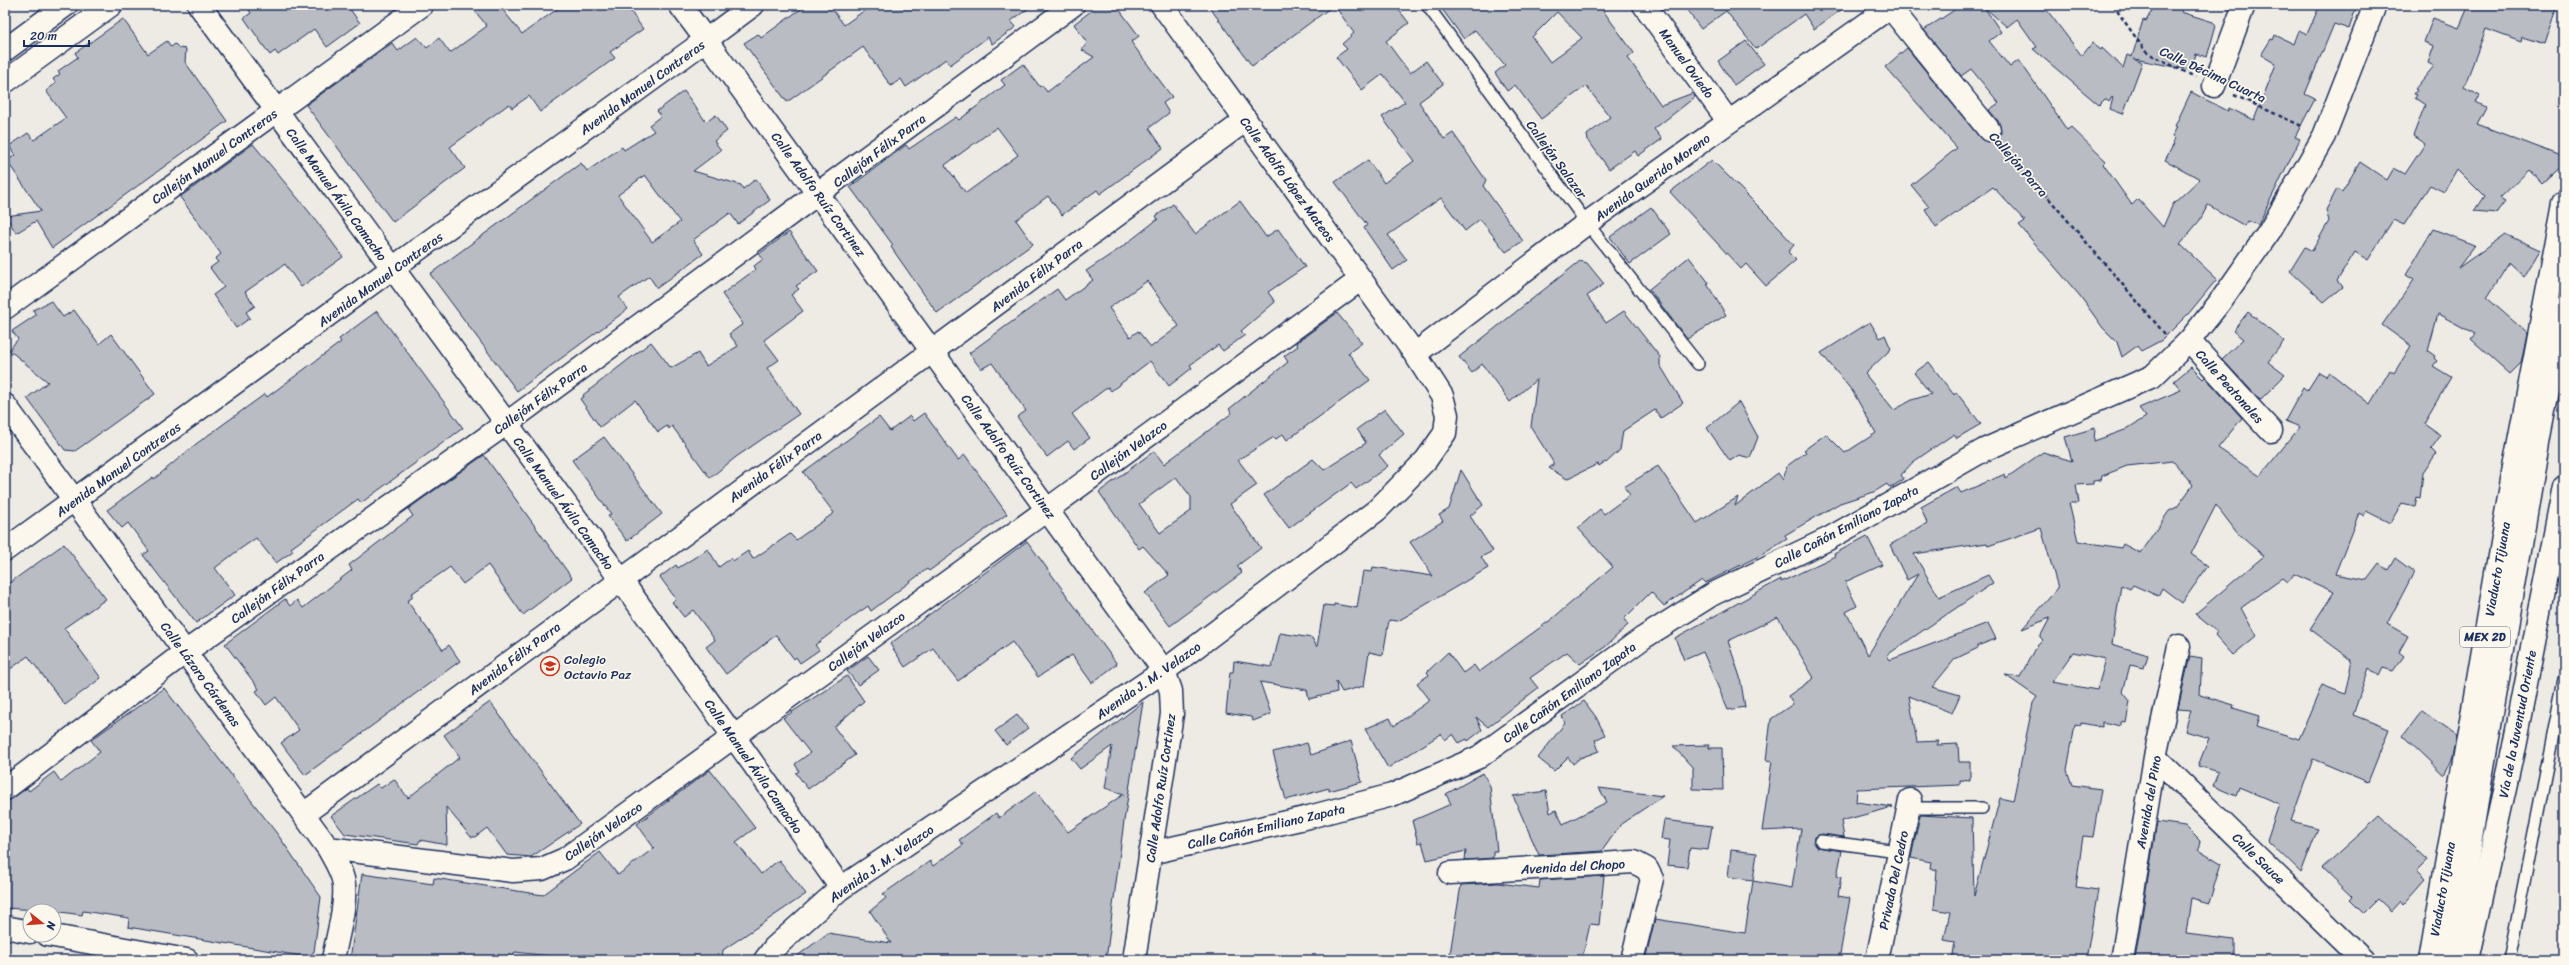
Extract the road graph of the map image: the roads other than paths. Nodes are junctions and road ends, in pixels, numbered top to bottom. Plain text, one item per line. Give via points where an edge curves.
1 (66, 5) edge
2 (111, 5) edge
3 (199, 5) edge
4 (422, 5) edge
5 (680, 5) edge
6 (753, 5) edge
7 (1074, 5) edge
8 (1162, 5) edge
9 (1427, 5) edge
10 (1644, 5) edge
11 (2244, 5) edge
12 (2375, 5) edge
13 (1890, 6) edge
14 (706, 40) junction
15 (5, 50) edge
16 (5, 82) edge
17 (2214, 86) road end
18 (276, 110) junction
19 (1246, 120) junction
20 (1729, 122) junction
21 (1989, 130) road end
22 (819, 194) junction
23 (2564, 203) edge
24 (1587, 223) junction
25 (392, 270) junction
26 (1360, 280) junction
27 (5, 308) edge
28 (2556, 313) edge
29 (2189, 341) junction
30 (932, 352) junction
31 (1414, 354) junction
32 (1698, 364) dead end
33 (5, 405) edge
34 (507, 423) junction
35 (2271, 431) dead end
36 (2564, 487) edge
37 (75, 500) junction
38 (1048, 509) junction
39 (5, 550) edge
40 (619, 579) junction
41 (2178, 646) dead end
42 (184, 653) junction
43 (1164, 671) junction
44 (2564, 680) edge
45 (734, 736) junction
46 (2156, 757) junction
47 (5, 789) edge
48 (1909, 804) joint
49 (1982, 808) dead end
50 (305, 813) junction
51 (1821, 841) dead end
52 (328, 848) junction
53 (1898, 851) junction
54 (1150, 853) junction
55 (1450, 873) dead end
56 (841, 888) junction
57 (5, 927) edge
58 (22, 930) edge
59 (62, 938) edge
60 (188, 960) edge
61 (333, 960) edge
62 (765, 960) edge
63 (1134, 960) edge
64 (1632, 960) edge
65 (1877, 960) edge
66 (2122, 960) edge
67 (2363, 960) edge
68 (2430, 960) edge
69 (2450, 960) edge
70 (2467, 960) edge
71 (2509, 960) edge

1 - 15 main road
2 - 16 main road
3 - 18 main road, Calle Manuel Ávila Camacho
4 - 18 main road, Callejón Manuel Contreras
5 - 14 main road, Calle Adolfo Ruíz Cortinez
6 - 14 main road, Avenida Manuel Contreras
7 - 22 main road, Callejón Félix Parra
8 - 19 main road, Calle Adolfo López Mateos
9 - 24 lane, Callejón Salazar
10 - 20 main road, Manuel Oviedo
11 - 17 main road
12 - 29 main road, Calle Cañón Emiliano Zapata via 2324,136 2269,232
13 - 20 main road, Avenida Querido Moreno
13 - 21 main road, Callejón Parra
14 - 22 main road, Calle Adolfo Ruíz Cortinez
14 - 25 main road, Avenida Manuel Contreras
18 - 25 main road, Calle Manuel Ávila Camacho
18 - 27 main road, Callejón Manuel Contreras
19 - 26 main road, Calle Adolfo López Mateos
19 - 30 main road, Avenida Félix Parra
20 - 24 main road, Avenida Querido Moreno
22 - 30 main road, Calle Adolfo Ruíz Cortinez
22 - 34 main road, Callejón Félix Parra
23 - 28 main road, Viaducto Tijuana / MEX 2D
24 - 31 main road, Avenida Querido Moreno
24 - 32 lane, Callejón Salazar
25 - 34 main road, Calle Manuel Ávila Camacho
25 - 37 main road, Avenida Manuel Contreras
26 - 31 main road, Calle Adolfo López Mateos
26 - 38 main road, Callejón Velazco
28 - 68 main road, Viaducto Tijuana / MEX 2D via 2514,470
28 - 69 main road, Viaducto Tijuana / MEX 2D
29 - 35 main road, Calle Peatonales
29 - 54 main road, Calle Cañón Emiliano Zapata via 2153,376 1984,450 1828,539 1713,594 1643,638 1479,757 1392,795 1309,818
30 - 38 main road, Calle Adolfo Ruíz Cortinez
30 - 40 main road, Avenida Félix Parra
31 - 43 main road, Avenida J. M. Velazco via 1442,396 1447,415 1445,433 1434,450 1377,510
33 - 37 main road, Calle Lázaro Cárdenas
34 - 40 main road, Calle Manuel Ávila Camacho
34 - 42 main road, Callejón Félix Parra
36 - 70 main road, Vía de la Juventud Oriente via 2513,751
37 - 39 main road, Avenida Manuel Contreras
37 - 42 main road, Calle Lázaro Cárdenas
38 - 43 main road, Calle Adolfo Ruíz Cortinez
38 - 45 main road, Callejón Velazco
40 - 45 main road, Calle Manuel Ávila Camacho
40 - 50 main road, Avenida Félix Parra
41 - 46 main road, Avenida del Pino
42 - 47 main road, Callejón Félix Parra
42 - 50 main road, Calle Lázaro Cárdenas
43 - 54 main road, Calle Adolfo Ruíz Cortinez via 1171,691 1172,714
43 - 56 main road, Avenida J. M. Velazco
44 - 71 lane
45 - 52 main road, Callejón Velazco via 565,859 542,869 513,871
45 - 56 main road, Calle Manuel Ávila Camacho
46 - 66 main road, Avenida del Pino
46 - 67 main road, Calle Sauce
48 - 49 lane
48 - 53 main road, Privada Del Cedro
50 - 52 main road, Calle Lázaro Cárdenas
51 - 53 lane
52 - 61 main road, Calle Lázaro Cárdenas via 344,885
53 - 65 main road, Privada Del Cedro
54 - 63 main road, Calle Adolfo Ruíz Cortinez
55 - 64 main road, Avenida del Chopo via 1634,862 1647,869 1652,878
56 - 62 main road, Avenida J. M. Velazco via 774,948
57 - 58 main road
59 - 60 main road

